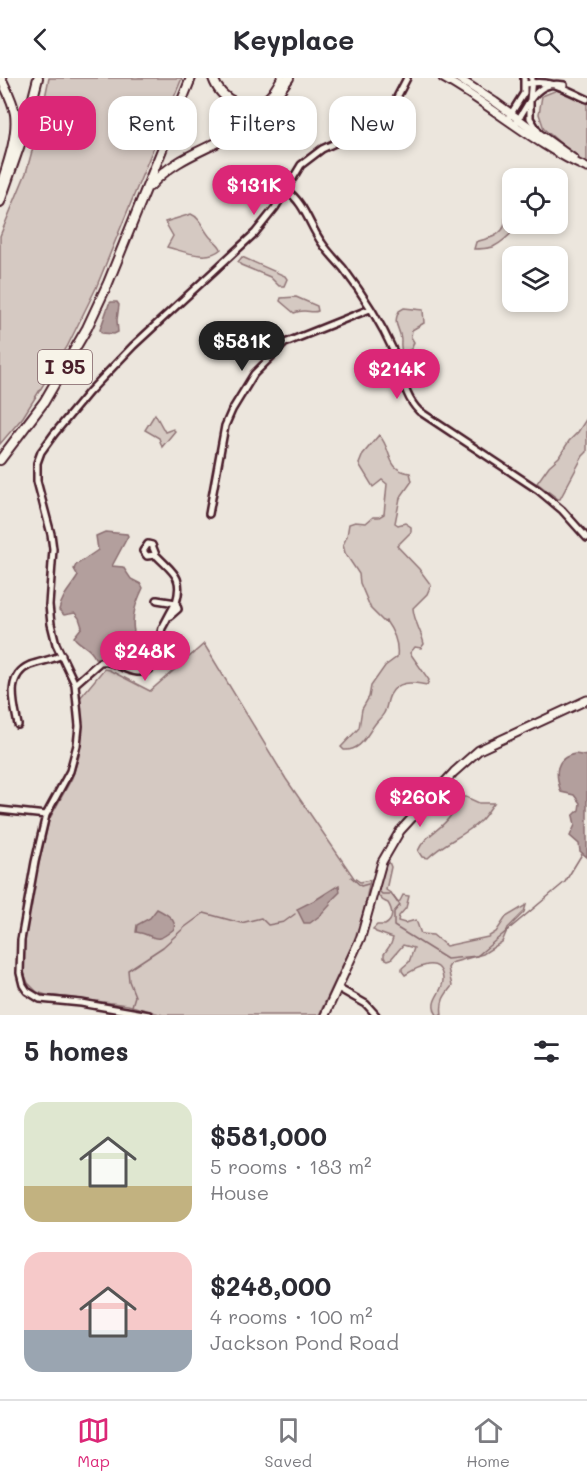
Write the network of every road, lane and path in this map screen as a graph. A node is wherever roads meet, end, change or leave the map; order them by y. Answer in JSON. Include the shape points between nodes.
{"nodes":[{"id":1,"x":1,"y":78,"type":"edge"},
{"id":2,"x":38,"y":78,"type":"edge"},
{"id":3,"x":191,"y":78,"type":"edge"},
{"id":4,"x":213,"y":78,"type":"edge"},
{"id":5,"x":282,"y":78,"type":"edge"},
{"id":6,"x":289,"y":78,"type":"edge"},
{"id":7,"x":406,"y":78,"type":"edge"},
{"id":8,"x":443,"y":78,"type":"edge"},
{"id":9,"x":458,"y":78,"type":"edge"},
{"id":10,"x":533,"y":79,"type":"edge"},
{"id":11,"x":525,"y":81,"type":"edge"},
{"id":12,"x":564,"y":86,"type":"junction"},
{"id":13,"x":587,"y":99,"type":"edge"},
{"id":14,"x":530,"y":100,"type":"junction"},
{"id":15,"x":509,"y":117,"type":"junction"},
{"id":16,"x":517,"y":122,"type":"junction"},
{"id":17,"x":543,"y":137,"type":"junction"},
{"id":18,"x":585,"y":167,"type":"edge"},
{"id":19,"x":0,"y":188,"type":"edge"},
{"id":20,"x":285,"y":190,"type":"junction"},
{"id":21,"x":145,"y":191,"type":"junction"},
{"id":22,"x":0,"y":202,"type":"edge"},
{"id":23,"x":370,"y":309,"type":"junction"},
{"id":24,"x":0,"y":460,"type":"edge"},
{"id":25,"x":209,"y":514,"type":"dead end"},
{"id":26,"x":587,"y":538,"type":"edge"},
{"id":27,"x":156,"y":555,"type":"dead end"},
{"id":28,"x":157,"y":600,"type":"dead end"},
{"id":29,"x":176,"y":603,"type":"junction"},
{"id":30,"x":62,"y":655,"type":"junction"},
{"id":31,"x":75,"y":684,"type":"junction"},
{"id":32,"x":587,"y":700,"type":"edge"},
{"id":33,"x":18,"y":725,"type":"dead end"},
{"id":34,"x":0,"y":810,"type":"edge"},
{"id":35,"x":46,"y":815,"type":"junction"},
{"id":36,"x":338,"y":988,"type":"junction"},
{"id":37,"x":149,"y":1015,"type":"edge"},
{"id":38,"x":325,"y":1015,"type":"edge"},
{"id":39,"x":376,"y":1015,"type":"edge"}],
"edges":[{"from":1,"to":19,"type":"highway","via":[[15,122]]},
{"from":2,"to":22,"type":"highway"},
{"from":3,"to":21,"type":"highway","number":"I 95"},
{"from":4,"to":5,"type":"highway","via":[[225,97],[247,105],[266,99]]},
{"from":6,"to":21,"type":"highway","via":[[254,120],[169,167]]},
{"from":7,"to":20,"type":"street","via":[[394,103],[374,124],[316,152],[301,165]]},
{"from":8,"to":15,"type":"main road"},
{"from":9,"to":15,"type":"main road"},
{"from":10,"to":11,"type":"street"},
{"from":10,"to":12,"type":"street"},
{"from":10,"to":14,"type":"street"},
{"from":11,"to":15,"type":"street","via":[[521,99]]},
{"from":12,"to":13,"type":"street"},
{"from":12,"to":14,"type":"street","via":[[544,86]]},
{"from":14,"to":16,"type":"street"},
{"from":14,"to":17,"type":"street","via":[[530,118]]},
{"from":15,"to":16,"type":"main road"},
{"from":16,"to":17,"type":"main road"},
{"from":16,"to":18,"type":"main road","via":[[553,152]]},
{"from":17,"to":18,"type":"main road"},
{"from":20,"to":23,"type":"street","via":[[302,207],[323,245]]},
{"from":20,"to":30,"type":"street","via":[[251,238],[134,346],[70,413],[41,452],[37,481],[53,549],[50,615]]},
{"from":21,"to":24,"type":"highway","number":"I 95","via":[[77,347],[44,402]]},
{"from":23,"to":25,"type":"street","via":[[285,343],[254,375],[225,426]]},
{"from":23,"to":26,"type":"street","via":[[394,353],[413,405],[538,489]]},
{"from":27,"to":29,"type":"street","via":[[178,578]]},
{"from":28,"to":29,"type":"street"},
{"from":29,"to":31,"type":"street","via":[[163,626],[154,665],[139,672],[113,662],[100,662]]},
{"from":30,"to":31,"type":"street"},
{"from":30,"to":33,"type":"street","via":[[31,665],[18,675],[12,693]]},
{"from":31,"to":35,"type":"street","via":[[77,745],[66,780]]},
{"from":32,"to":36,"type":"main road","via":[[479,750],[400,831],[377,874],[361,937]]},
{"from":34,"to":35,"type":"street"},
{"from":35,"to":37,"type":"street","via":[[21,940],[23,985],[34,996],[48,1001]]},
{"from":36,"to":38,"type":"main road"},
{"from":36,"to":39,"type":"street","via":[[366,1004]]}]}
